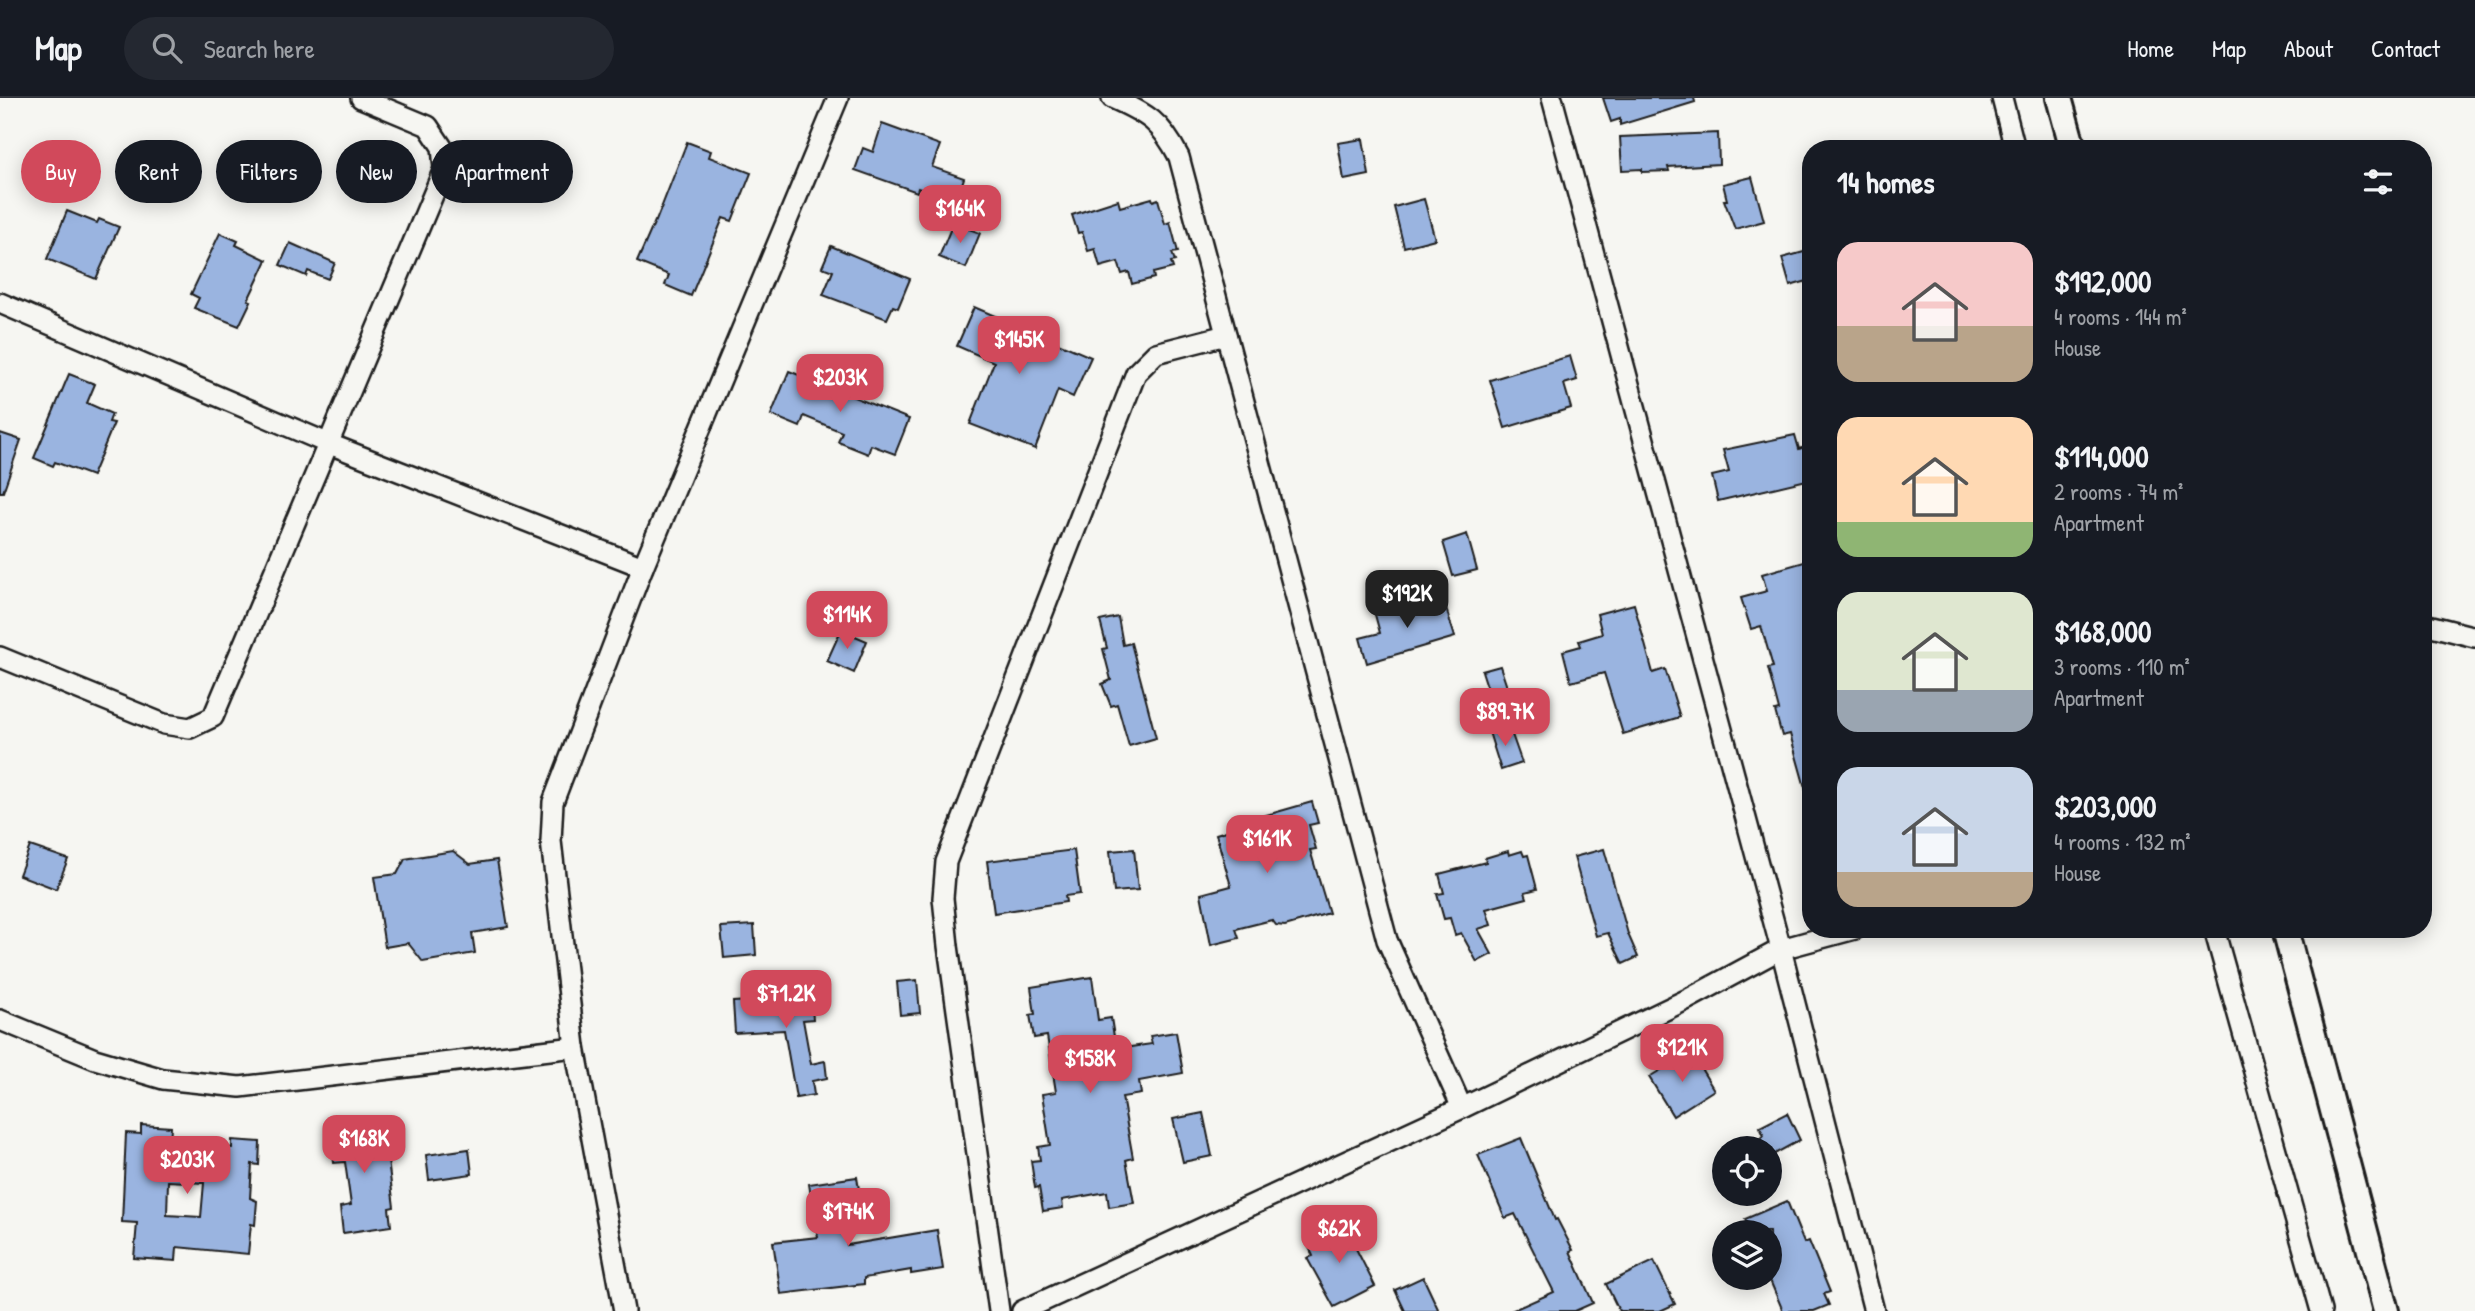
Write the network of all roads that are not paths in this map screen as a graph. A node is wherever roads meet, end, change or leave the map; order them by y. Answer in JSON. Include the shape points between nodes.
{"nodes":[{"id":1,"x":361,"y":98,"type":"edge"},
{"id":2,"x":838,"y":98,"type":"edge"},
{"id":3,"x":1112,"y":98,"type":"edge"},
{"id":4,"x":1552,"y":98,"type":"edge"},
{"id":5,"x":2002,"y":98,"type":"edge"},
{"id":6,"x":2059,"y":98,"type":"edge"},
{"id":7,"x":2013,"y":140,"type":"edge"},
{"id":8,"x":2071,"y":140,"type":"edge"},
{"id":9,"x":0,"y":303,"type":"edge"},
{"id":10,"x":1226,"y":335,"type":"junction"},
{"id":11,"x":327,"y":443,"type":"junction"},
{"id":12,"x":643,"y":567,"type":"junction"},
{"id":13,"x":2432,"y":626,"type":"edge"},
{"id":14,"x":2475,"y":637,"type":"edge"},
{"id":15,"x":0,"y":657,"type":"edge"},
{"id":16,"x":1822,"y":938,"type":"edge"},
{"id":17,"x":2217,"y":938,"type":"edge"},
{"id":18,"x":2287,"y":938,"type":"edge"},
{"id":19,"x":1781,"y":949,"type":"junction"},
{"id":20,"x":0,"y":1020,"type":"edge"},
{"id":21,"x":575,"y":1047,"type":"junction"},
{"id":22,"x":1462,"y":1108,"type":"junction"},
{"id":23,"x":624,"y":1311,"type":"edge"},
{"id":24,"x":999,"y":1311,"type":"edge"},
{"id":25,"x":1022,"y":1311,"type":"edge"},
{"id":26,"x":1874,"y":1311,"type":"edge"},
{"id":27,"x":2321,"y":1311,"type":"edge"},
{"id":28,"x":2386,"y":1311,"type":"edge"}],
"edges":[{"from":1,"to":11,"type":"street","via":[[428,126],[442,146],[444,169]]},
{"from":2,"to":12,"type":"street"},
{"from":3,"to":10,"type":"street","via":[[1142,111],[1167,133],[1179,158]]},
{"from":4,"to":19,"type":"street"},
{"from":5,"to":7,"type":"street"},
{"from":6,"to":8,"type":"street"},
{"from":9,"to":11,"type":"street"},
{"from":10,"to":22,"type":"street","via":[[1387,940]]},
{"from":10,"to":24,"type":"street","via":[[1156,353],[1136,373],[946,862],[943,898],[948,946]]},
{"from":11,"to":12,"type":"street"},
{"from":11,"to":15,"type":"street","via":[[213,717],[190,728],[164,724]]},
{"from":12,"to":21,"type":"street","via":[[554,802],[551,841]]},
{"from":13,"to":14,"type":"street"},
{"from":16,"to":19,"type":"street"},
{"from":17,"to":27,"type":"street"},
{"from":18,"to":28,"type":"street"},
{"from":19,"to":22,"type":"street"},
{"from":19,"to":26,"type":"street"},
{"from":20,"to":21,"type":"street","via":[[96,1059],[163,1079],[240,1087]]},
{"from":21,"to":23,"type":"street"},
{"from":22,"to":25,"type":"street"}]}
